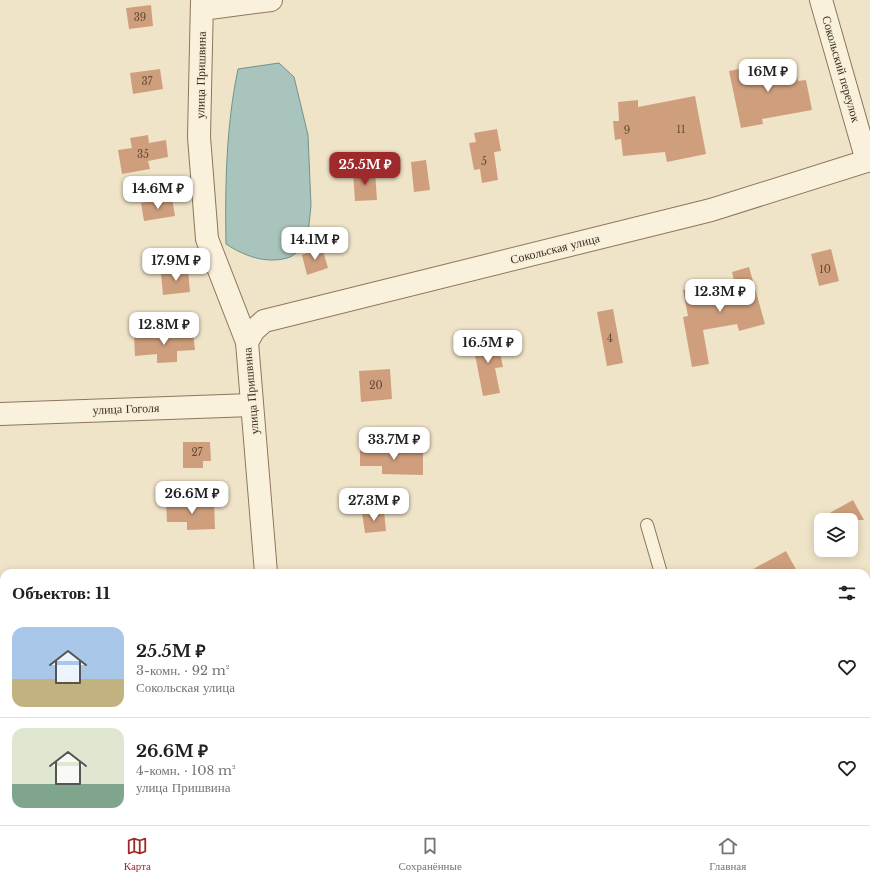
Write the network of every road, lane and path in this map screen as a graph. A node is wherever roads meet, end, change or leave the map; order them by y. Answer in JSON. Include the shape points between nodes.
{"nodes":[{"id":1,"x":271,"y":0,"type":"edge"},
{"id":2,"x":820,"y":0,"type":"edge"},
{"id":3,"x":202,"y":4,"type":"edge"},
{"id":4,"x":869,"y":161,"type":"edge"},
{"id":5,"x":247,"y":342,"type":"junction"},
{"id":6,"x":252,"y":405,"type":"junction"},
{"id":7,"x":0,"y":414,"type":"edge"},
{"id":8,"x":647,"y":525,"type":"dead end"},
{"id":9,"x":266,"y":569,"type":"edge"},
{"id":10,"x":660,"y":569,"type":"edge"}],
"edges":[{"from":1,"to":3,"type":"street"},
{"from":2,"to":4,"type":"street","name":"Сокольский переулок"},
{"from":3,"to":5,"type":"street","name":"улица Пришвина","via":[[199,137],[207,239]]},
{"from":4,"to":5,"type":"street","name":"Сокольская улица","via":[[711,210],[264,321],[254,330]]},
{"from":5,"to":6,"type":"street","name":"улица Пришвина"},
{"from":6,"to":7,"type":"street","name":"улица Гоголя"},
{"from":6,"to":9,"type":"street","name":"улица Пришвина"},
{"from":8,"to":10,"type":"lane"}]}
